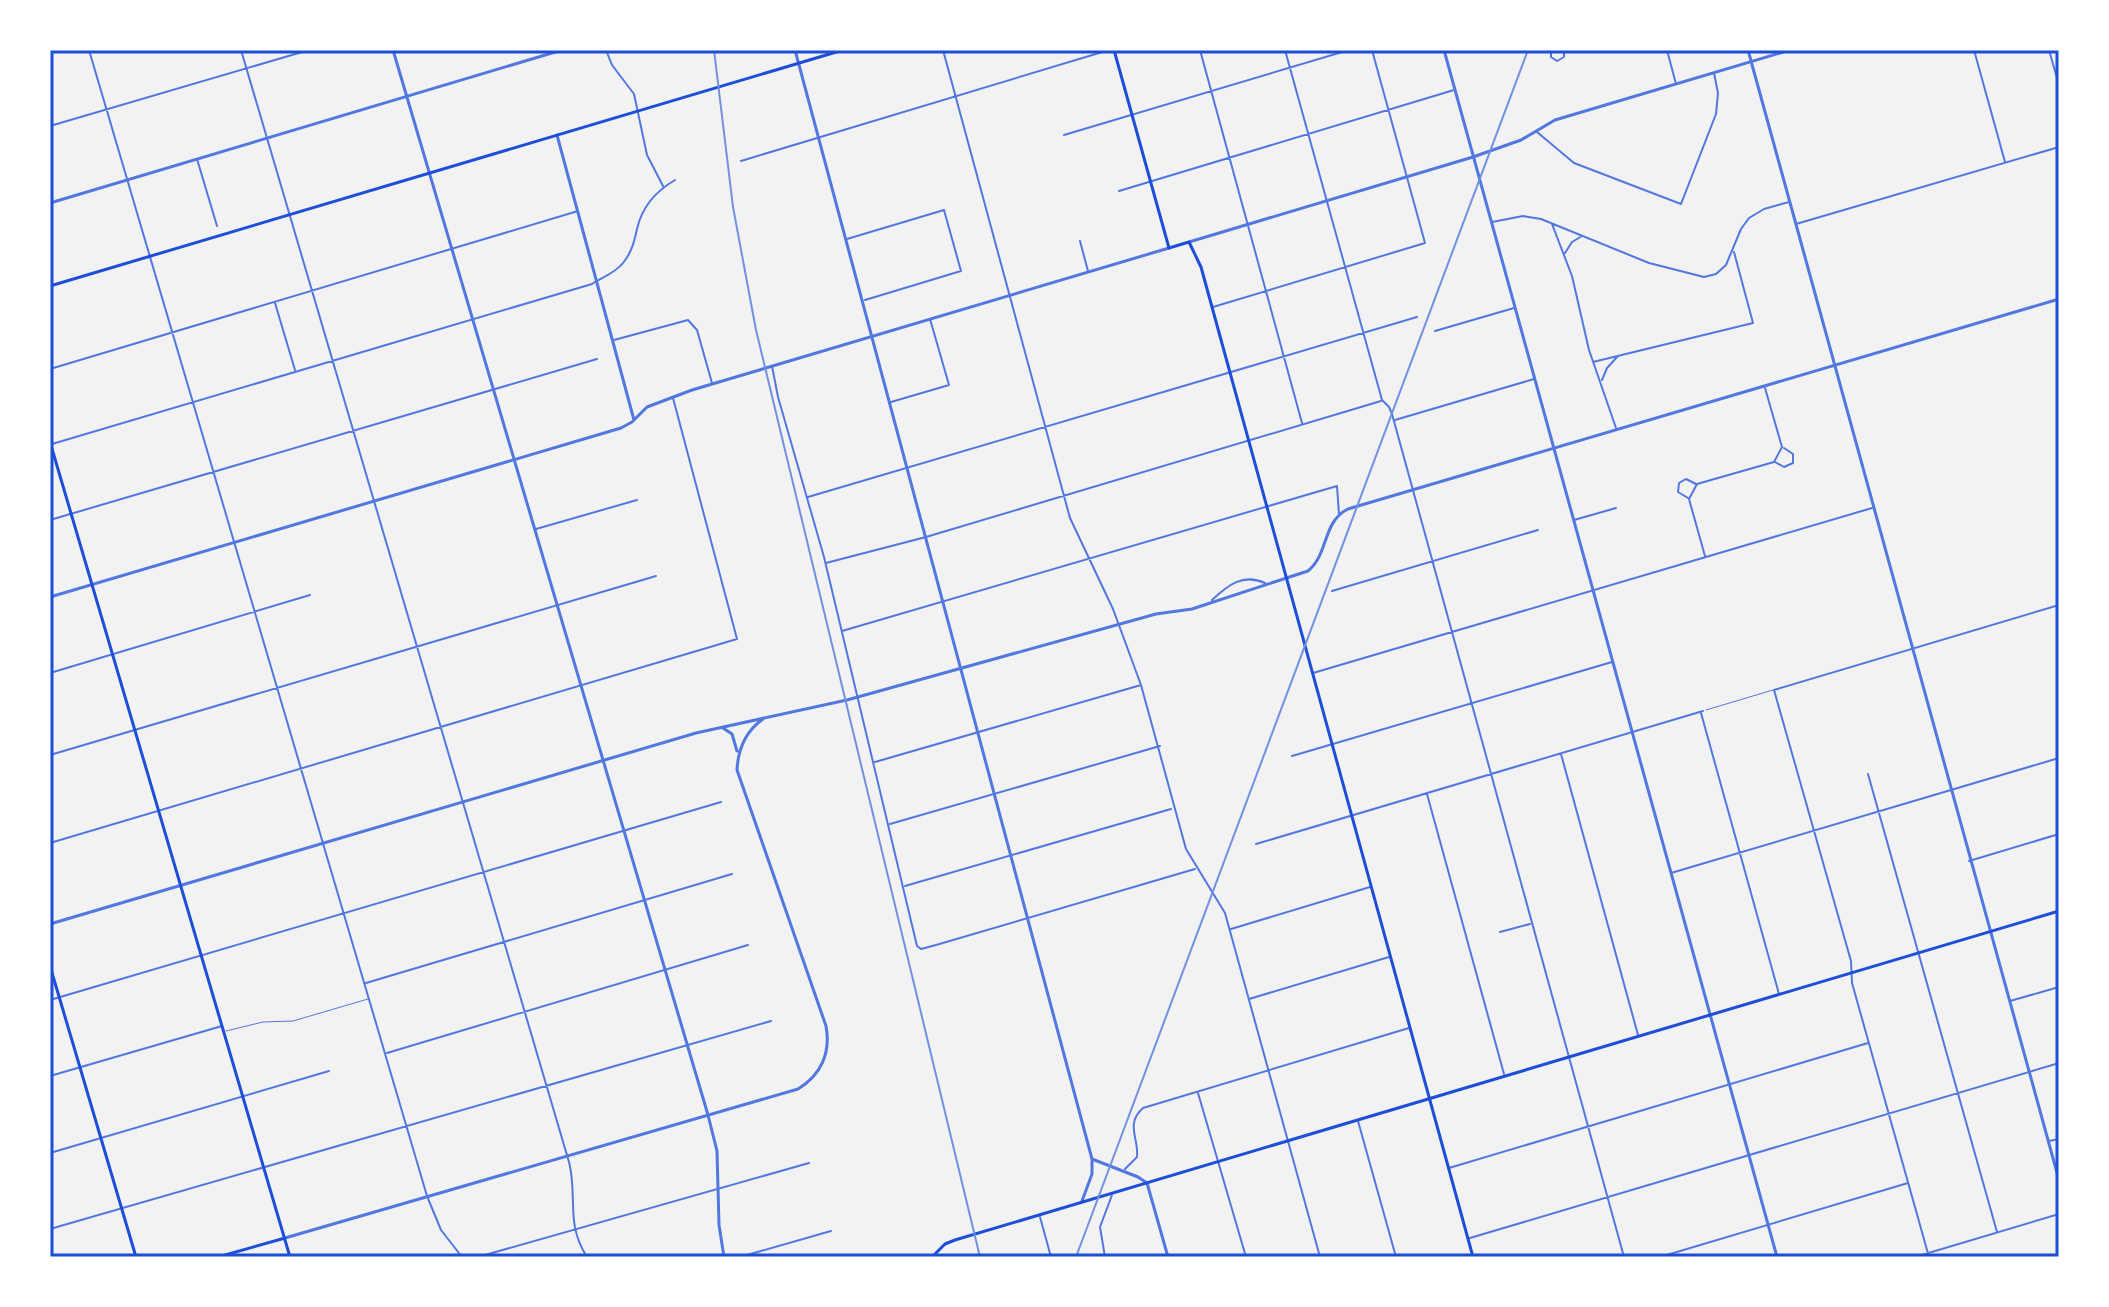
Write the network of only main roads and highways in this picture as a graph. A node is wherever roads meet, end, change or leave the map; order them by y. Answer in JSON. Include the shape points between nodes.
{"nodes":[{"id":1,"x":843,"y":50,"type":"edge"},
{"id":2,"x":1112,"y":50,"type":"edge"},
{"id":3,"x":50,"y":286,"type":"edge"},
{"id":4,"x":50,"y":444,"type":"edge"},
{"id":5,"x":2059,"y":911,"type":"edge"},
{"id":6,"x":50,"y":966,"type":"edge"},
{"id":7,"x":1428,"y":1098,"type":"junction"},
{"id":8,"x":285,"y":1238,"type":"junction"},
{"id":9,"x":136,"y":1257,"type":"edge"},
{"id":10,"x":218,"y":1257,"type":"edge"},
{"id":11,"x":290,"y":1257,"type":"edge"},
{"id":12,"x":932,"y":1257,"type":"edge"},
{"id":13,"x":1473,"y":1257,"type":"edge"}],
"edges":[{"from":1,"to":3,"type":"main road"},
{"from":2,"to":7,"type":"main road","via":[[1169,248],[1189,242],[1198,260]]},
{"from":4,"to":8,"type":"main road"},
{"from":5,"to":7,"type":"main road"},
{"from":6,"to":9,"type":"main road"},
{"from":7,"to":12,"type":"main road","via":[[955,1240]]},
{"from":7,"to":13,"type":"main road"},
{"from":8,"to":10,"type":"main road"},
{"from":8,"to":11,"type":"main road"}]}
